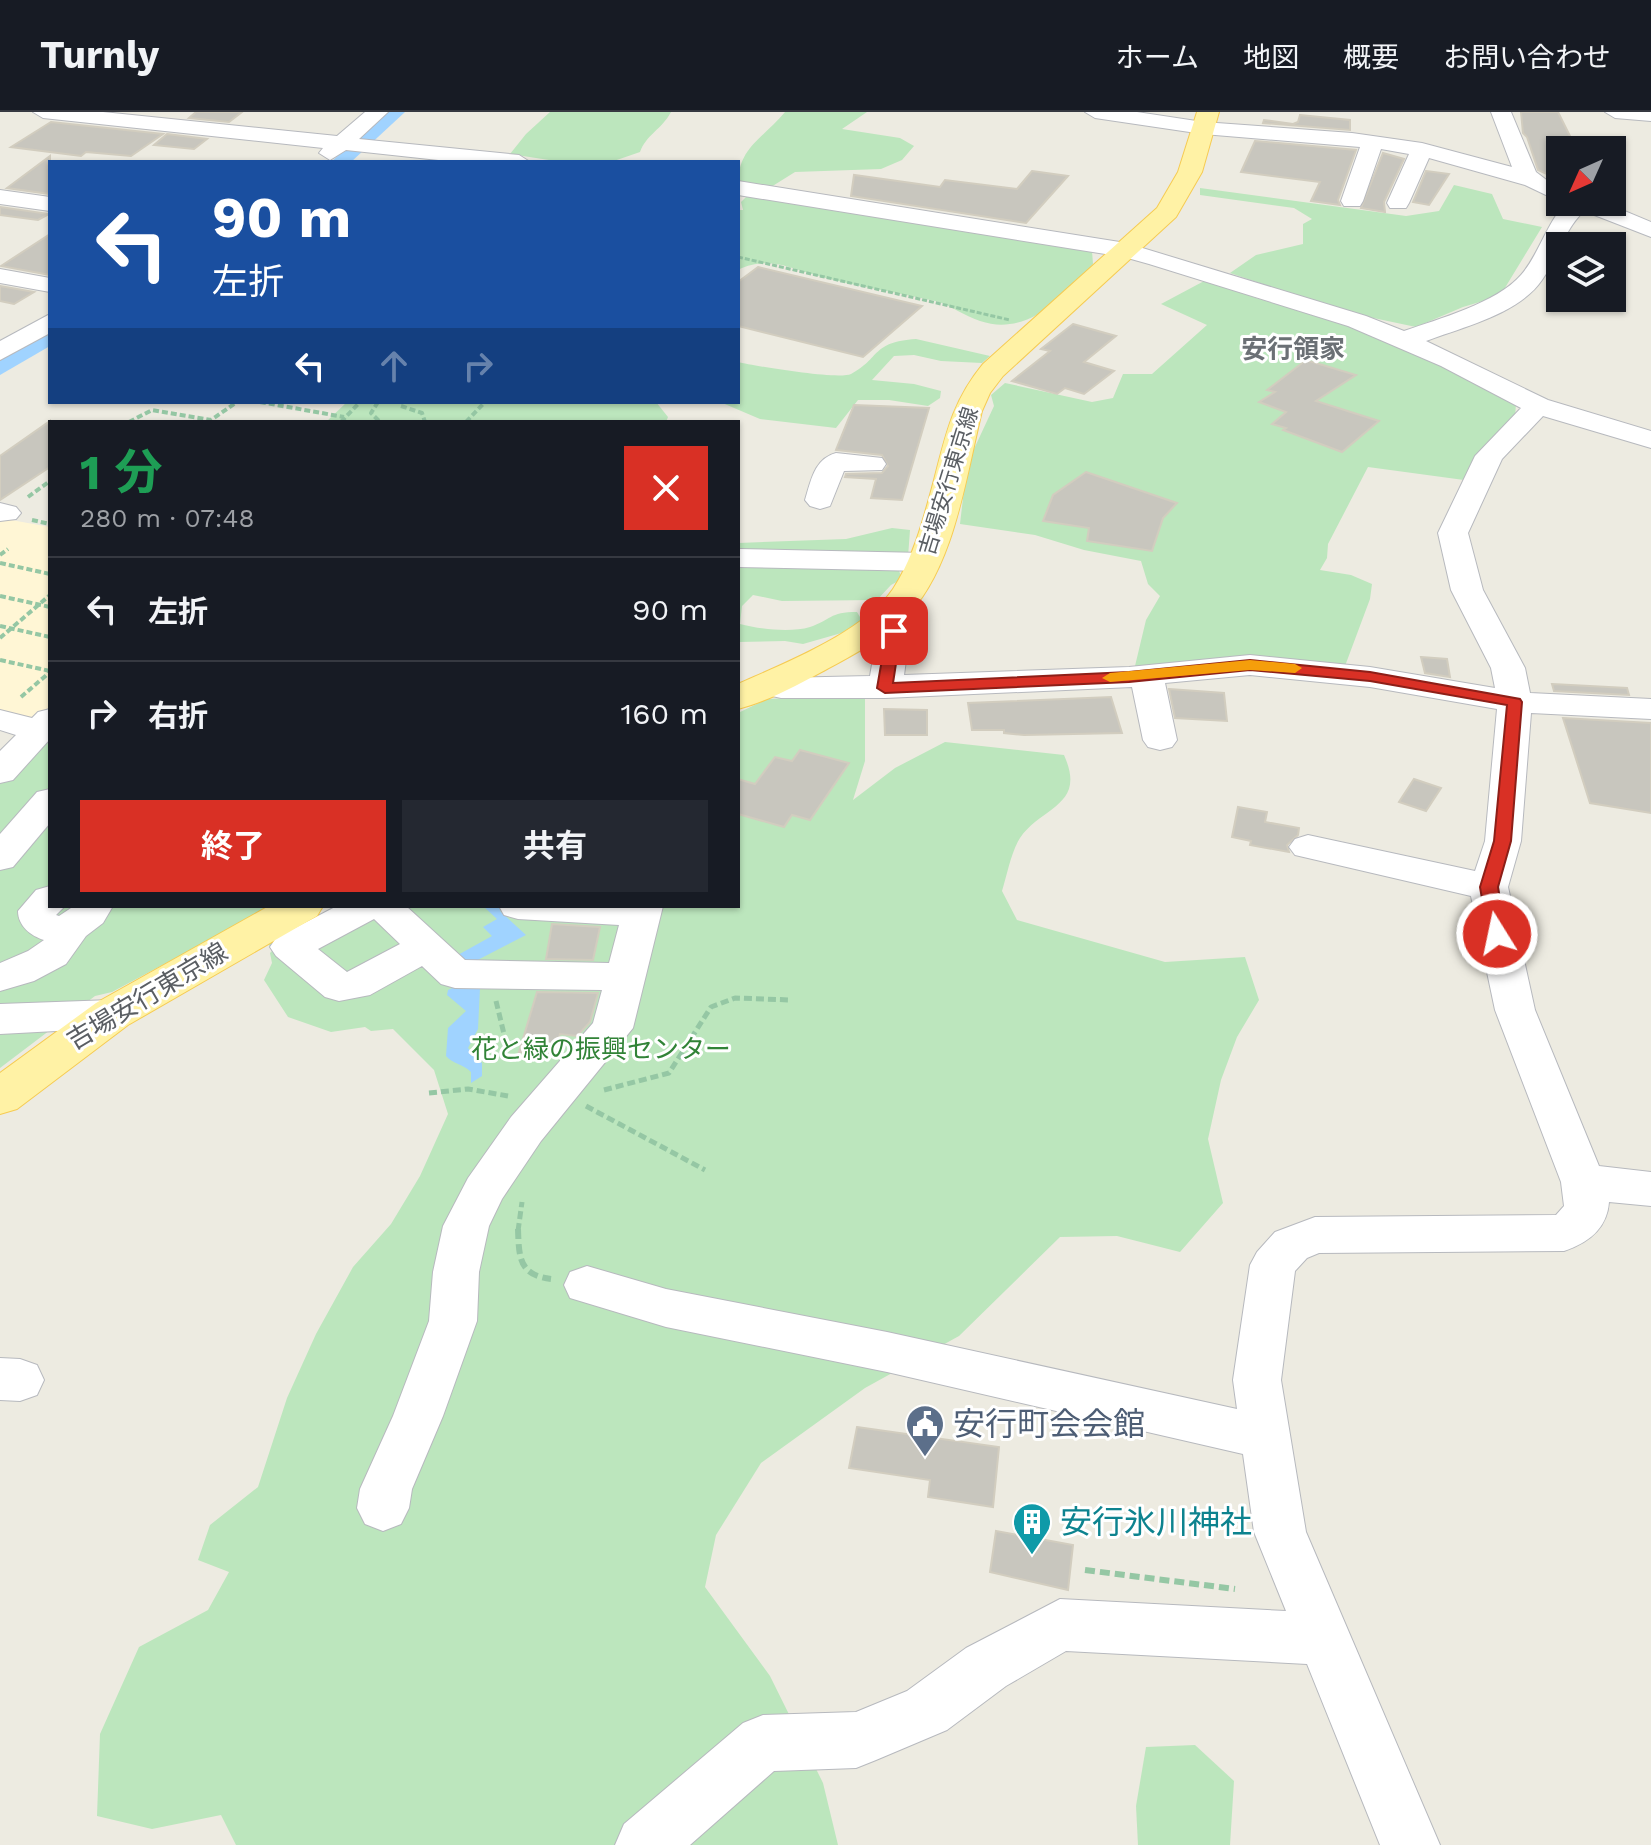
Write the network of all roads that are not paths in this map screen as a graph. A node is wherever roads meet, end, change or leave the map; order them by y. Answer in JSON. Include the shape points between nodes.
{"nodes":[{"id":1,"x":43,"y":112,"type":"edge"},
{"id":2,"x":378,"y":112,"type":"edge"},
{"id":3,"x":1095,"y":112,"type":"edge"},
{"id":4,"x":1501,"y":112,"type":"edge"},
{"id":5,"x":1615,"y":112,"type":"edge"},
{"id":6,"x":1651,"y":115,"type":"edge"},
{"id":7,"x":1205,"y":123,"type":"edge"},
{"id":8,"x":345,"y":143,"type":"junction"},
{"id":9,"x":1372,"y":143,"type":"junction"},
{"id":10,"x":1422,"y":149,"type":"junction"},
{"id":11,"x":321,"y":160,"type":"edge"},
{"id":12,"x":501,"y":160,"type":"edge"},
{"id":13,"x":1529,"y":179,"type":"junction"},
{"id":14,"x":1546,"y":187,"type":"edge"},
{"id":15,"x":740,"y":188,"type":"edge"},
{"id":16,"x":0,"y":197,"type":"edge"},
{"id":17,"x":1352,"y":201,"type":"dead end"},
{"id":18,"x":1398,"y":203,"type":"dead end"},
{"id":19,"x":48,"y":204,"type":"edge"},
{"id":20,"x":1565,"y":216,"type":"edge"},
{"id":21,"x":1616,"y":216,"type":"edge"},
{"id":22,"x":1651,"y":230,"type":"edge"},
{"id":23,"x":1126,"y":250,"type":"junction"},
{"id":24,"x":0,"y":276,"type":"edge"},
{"id":25,"x":48,"y":285,"type":"edge"},
{"id":26,"x":48,"y":323,"type":"edge"},
{"id":27,"x":1407,"y":339,"type":"junction"},
{"id":28,"x":0,"y":352,"type":"edge"},
{"id":29,"x":1538,"y":406,"type":"junction"},
{"id":30,"x":1651,"y":440,"type":"edge"},
{"id":31,"x":872,"y":464,"type":"dead end"},
{"id":32,"x":820,"y":500,"type":"dead end"},
{"id":33,"x":740,"y":560,"type":"edge"},
{"id":34,"x":924,"y":562,"type":"junction"},
{"id":35,"x":875,"y":624,"type":"junction"},
{"id":36,"x":1146,"y":675,"type":"junction"},
{"id":37,"x":885,"y":688,"type":"junction"},
{"id":38,"x":752,"y":692,"type":"edge"},
{"id":39,"x":1515,"y":702,"type":"junction"},
{"id":40,"x":6,"y":708,"type":"edge"},
{"id":41,"x":1651,"y":709,"type":"edge"},
{"id":42,"x":45,"y":725,"type":"edge"},
{"id":43,"x":1160,"y":740,"type":"dead end"},
{"id":44,"x":0,"y":772,"type":"edge"},
{"id":45,"x":48,"y":802,"type":"edge"},
{"id":46,"x":1308,"y":847,"type":"dead end"},
{"id":47,"x":0,"y":858,"type":"edge"},
{"id":48,"x":1489,"y":887,"type":"junction"},
{"id":49,"x":298,"y":908,"type":"edge"},
{"id":50,"x":364,"y":908,"type":"edge"},
{"id":51,"x":385,"y":908,"type":"edge"},
{"id":52,"x":580,"y":908,"type":"edge"},
{"id":53,"x":643,"y":910,"type":"edge"},
{"id":54,"x":71,"y":911,"type":"edge"},
{"id":55,"x":426,"y":947,"type":"junction"},
{"id":56,"x":0,"y":977,"type":"edge"},
{"id":57,"x":625,"y":977,"type":"junction"},
{"id":58,"x":112,"y":1014,"type":"junction"},
{"id":59,"x":0,"y":1019,"type":"edge"},
{"id":60,"x":0,"y":1097,"type":"edge"},
{"id":61,"x":1583,"y":1182,"type":"junction"},
{"id":62,"x":1651,"y":1189,"type":"edge"},
{"id":63,"x":587,"y":1285,"type":"road end"},
{"id":64,"x":1266,"y":1437,"type":"junction"},
{"id":65,"x":383,"y":1508,"type":"dead end"},
{"id":66,"x":1317,"y":1619,"type":"junction"},
{"id":67,"x":645,"y":1845,"type":"edge"},
{"id":68,"x":1410,"y":1845,"type":"edge"}],
"edges":[{"from":1,"to":8,"type":"street"},
{"from":2,"to":8,"type":"street"},
{"from":3,"to":7,"type":"street"},
{"from":4,"to":13,"type":"street"},
{"from":5,"to":6,"type":"street"},
{"from":7,"to":9,"type":"street"},
{"from":7,"to":23,"type":"main road","name":"吉場安行東京線","via":[[1180,192],[1167,212]]},
{"from":8,"to":11,"type":"street"},
{"from":8,"to":12,"type":"street"},
{"from":9,"to":10,"type":"street"},
{"from":9,"to":17,"type":"street"},
{"from":10,"to":13,"type":"street"},
{"from":10,"to":18,"type":"street"},
{"from":13,"to":14,"type":"street"},
{"from":15,"to":23,"type":"street"},
{"from":16,"to":19,"type":"street"},
{"from":20,"to":27,"type":"street","via":[[1528,283],[1488,306]]},
{"from":21,"to":22,"type":"street"},
{"from":23,"to":27,"type":"street"},
{"from":23,"to":34,"type":"main road","name":"吉場安行東京線","via":[[976,391]]},
{"from":24,"to":25,"type":"street"},
{"from":26,"to":28,"type":"street"},
{"from":27,"to":29,"type":"street"},
{"from":29,"to":30,"type":"street"},
{"from":29,"to":39,"type":"street","via":[[1489,456],[1453,533],[1467,590],[1508,668]]},
{"from":31,"to":32,"type":"street","via":[[836,462],[827,473]]},
{"from":33,"to":34,"type":"street"},
{"from":34,"to":35,"type":"main road","name":"吉場安行東京線","via":[[904,598]]},
{"from":35,"to":37,"type":"street","via":[[894,631]]},
{"from":35,"to":38,"type":"main road","name":"吉場安行東京線"},
{"from":36,"to":37,"type":"street"},
{"from":36,"to":39,"type":"street","via":[[1250,665],[1306,669]]},
{"from":36,"to":43,"type":"street"},
{"from":37,"to":38,"type":"street"},
{"from":39,"to":41,"type":"street"},
{"from":39,"to":48,"type":"street","via":[[1503,841]]},
{"from":40,"to":42,"type":"street"},
{"from":42,"to":44,"type":"street"},
{"from":45,"to":47,"type":"street"},
{"from":46,"to":48,"type":"street"},
{"from":48,"to":61,"type":"street","via":[[1515,1010]]},
{"from":49,"to":58,"type":"main road","name":"吉場安行東京線"},
{"from":50,"to":55,"type":"street","via":[[290,947],[339,987],[356,985]]},
{"from":51,"to":55,"type":"street"},
{"from":52,"to":53,"type":"street"},
{"from":53,"to":57,"type":"street"},
{"from":54,"to":56,"type":"street","via":[[61,947]]},
{"from":55,"to":57,"type":"street","via":[[455,974]]},
{"from":57,"to":65,"type":"street","via":[[612,1028],[559,1100],[526,1129],[466,1226],[453,1321]]},
{"from":58,"to":59,"type":"street"},
{"from":58,"to":60,"type":"main road","name":"吉場安行東京線"},
{"from":61,"to":62,"type":"street"},
{"from":61,"to":64,"type":"street","via":[[1588,1202],[1584,1213],[1580,1223],[1564,1233],[1315,1235],[1291,1245],[1273,1265],[1257,1380]]},
{"from":63,"to":64,"type":"street","via":[[666,1308]]},
{"from":64,"to":66,"type":"street","via":[[1280,1532]]},
{"from":66,"to":67,"type":"street","via":[[1060,1625],[986,1667],[927,1711],[899,1723],[856,1740],[763,1743]]},
{"from":66,"to":68,"type":"street"}]}
